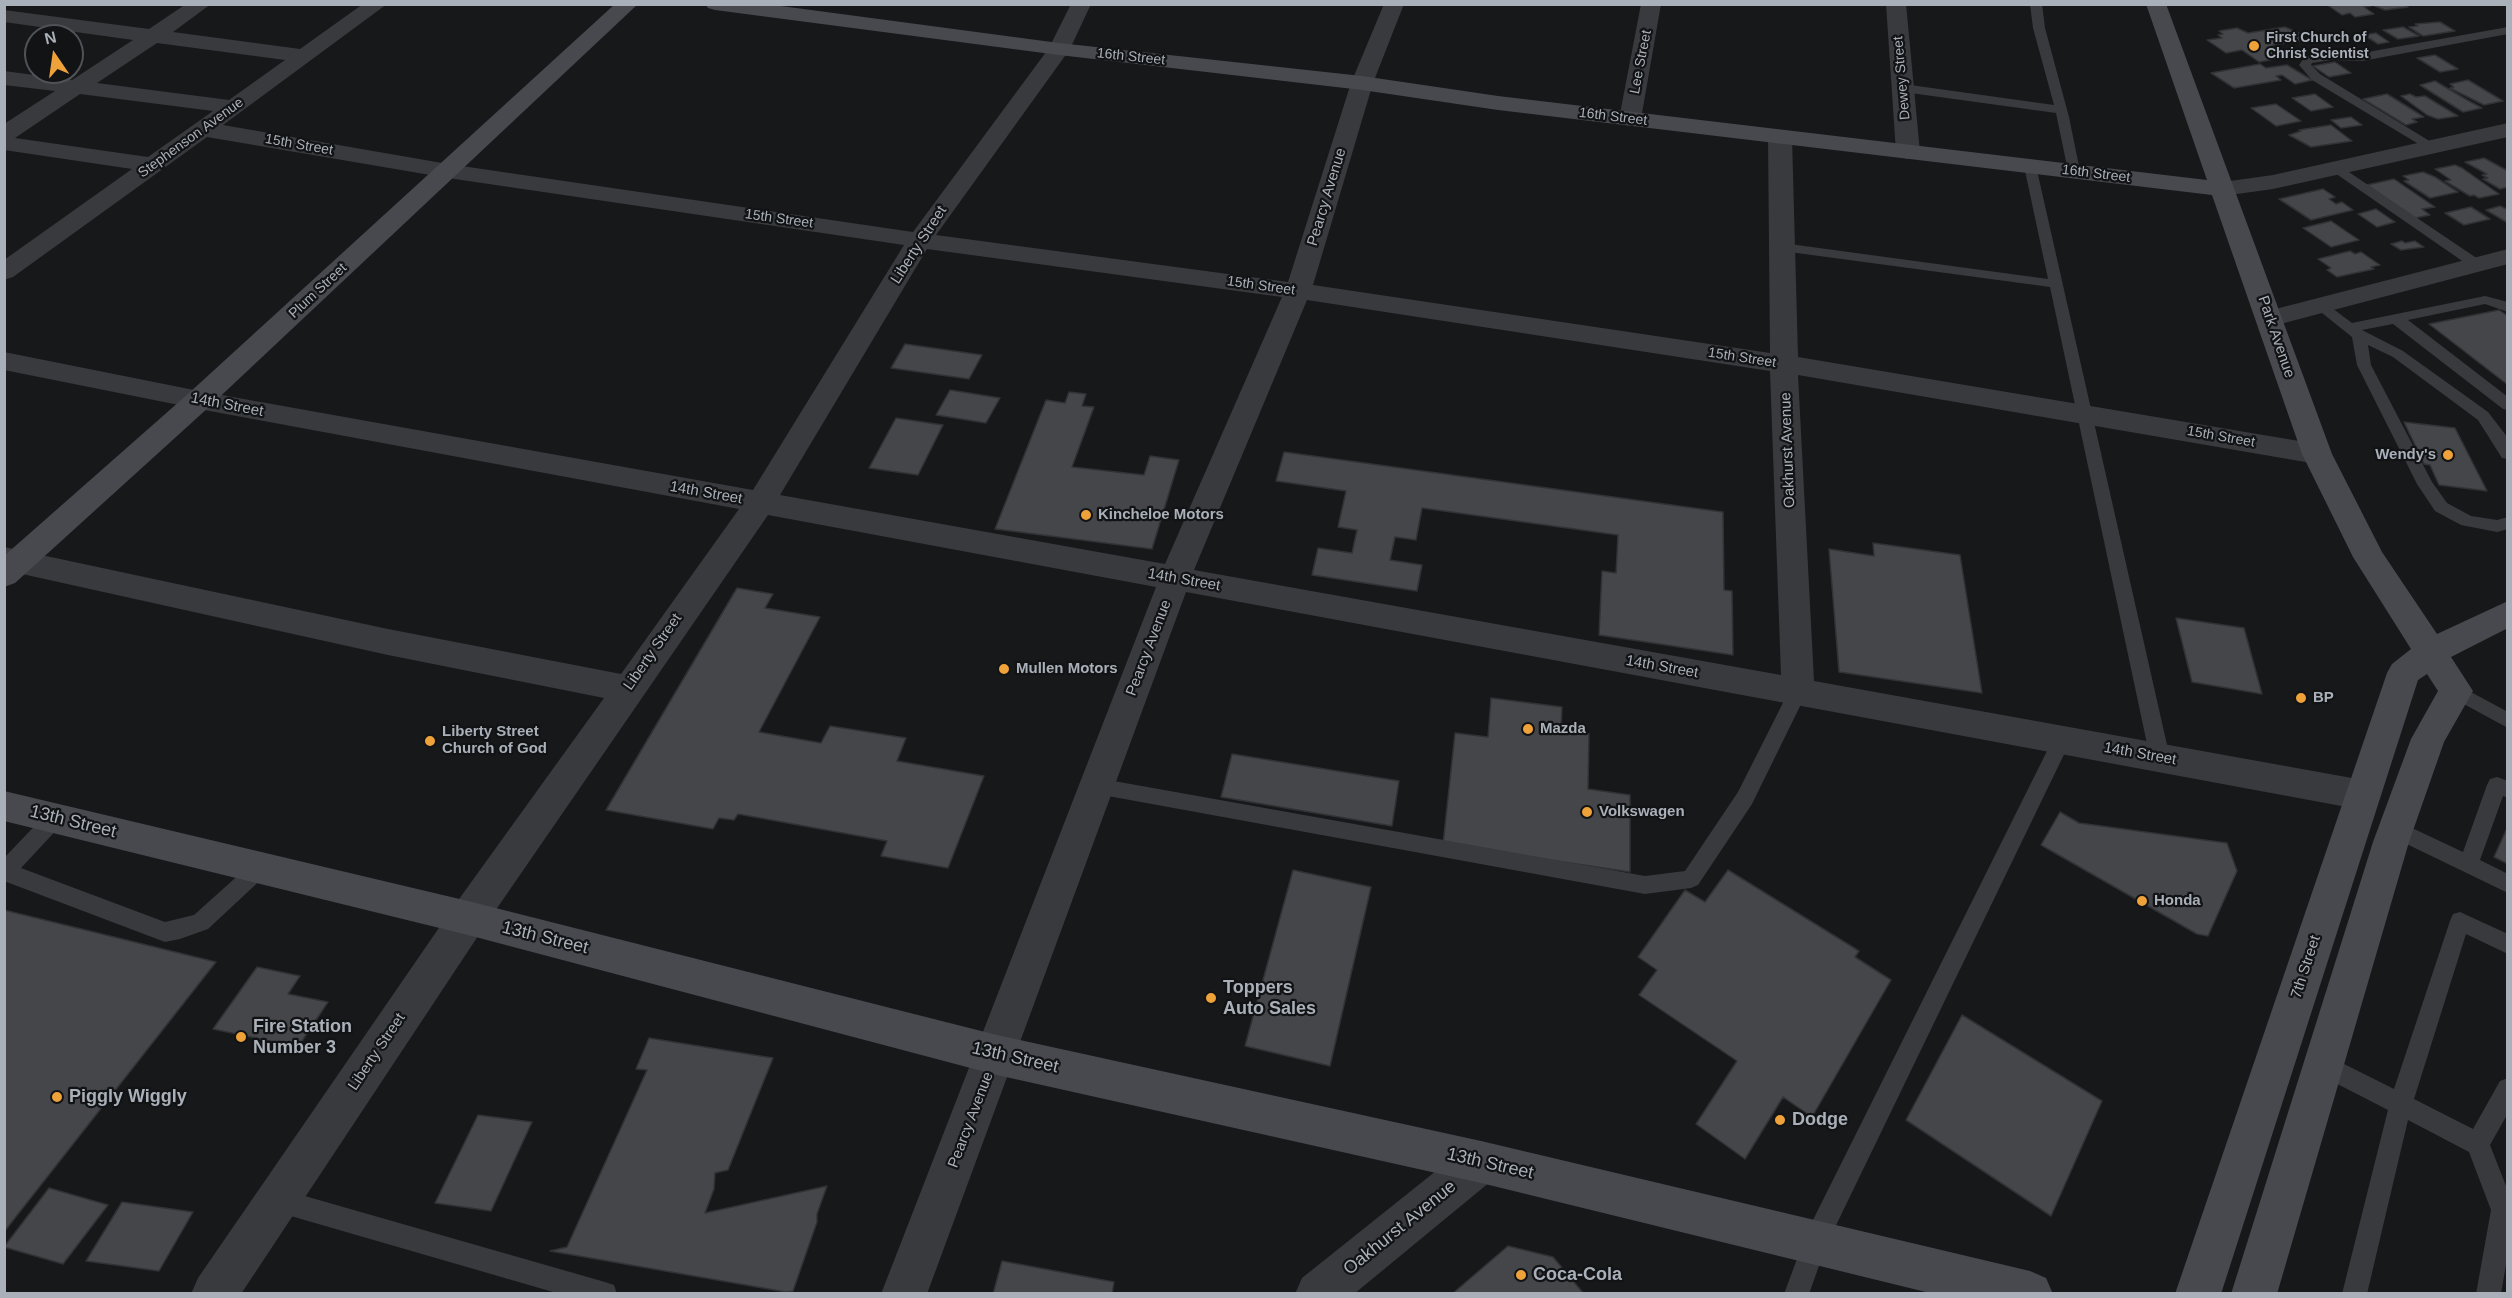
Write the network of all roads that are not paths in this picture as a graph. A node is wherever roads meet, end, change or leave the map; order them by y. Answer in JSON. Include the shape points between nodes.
{"nodes":[{"id":1,"x":201,"y":4,"type":"edge"},
{"id":2,"x":376,"y":4,"type":"edge"},
{"id":3,"x":628,"y":4,"type":"edge"},
{"id":4,"x":715,"y":4,"type":"edge"},
{"id":5,"x":1081,"y":4,"type":"edge"},
{"id":6,"x":1394,"y":4,"type":"edge"},
{"id":7,"x":1651,"y":4,"type":"edge"},
{"id":8,"x":1896,"y":4,"type":"edge"},
{"id":9,"x":2036,"y":4,"type":"edge"},
{"id":10,"x":2156,"y":4,"type":"edge"},
{"id":11,"x":4,"y":16,"type":"edge"},
{"id":12,"x":2508,"y":30,"type":"edge"},
{"id":13,"x":153,"y":36,"type":"junction"},
{"id":14,"x":1059,"y":49,"type":"junction"},
{"id":15,"x":304,"y":56,"type":"junction"},
{"id":16,"x":4,"y":78,"type":"edge"},
{"id":17,"x":1362,"y":83,"type":"junction"},
{"id":18,"x":75,"y":88,"type":"junction"},
{"id":19,"x":1903,"y":88,"type":"junction"},
{"id":20,"x":234,"y":107,"type":"junction"},
{"id":21,"x":2061,"y":110,"type":"junction"},
{"id":22,"x":1630,"y":119,"type":"junction"},
{"id":23,"x":203,"y":129,"type":"junction"},
{"id":24,"x":2508,"y":130,"type":"edge"},
{"id":25,"x":4,"y":135,"type":"edge"},
{"id":26,"x":1780,"y":137,"type":"junction"},
{"id":27,"x":4,"y":143,"type":"edge"},
{"id":28,"x":2432,"y":148,"type":"junction"},
{"id":29,"x":1908,"y":152,"type":"junction"},
{"id":30,"x":153,"y":165,"type":"junction"},
{"id":31,"x":2030,"y":166,"type":"junction"},
{"id":32,"x":2337,"y":168,"type":"junction"},
{"id":33,"x":448,"y":171,"type":"junction"},
{"id":34,"x":2074,"y":171,"type":"junction"},
{"id":35,"x":2223,"y":189,"type":"junction"},
{"id":36,"x":920,"y":240,"type":"junction"},
{"id":37,"x":1782,"y":247,"type":"junction"},
{"id":38,"x":2508,"y":256,"type":"edge"},
{"id":39,"x":2476,"y":264,"type":"junction"},
{"id":40,"x":4,"y":272,"type":"edge"},
{"id":41,"x":2056,"y":284,"type":"junction"},
{"id":42,"x":1298,"y":291,"type":"junction"},
{"id":43,"x":2319,"y":305,"type":"junction"},
{"id":44,"x":2508,"y":308,"type":"edge"},
{"id":45,"x":2395,"y":318,"type":"junction"},
{"id":46,"x":2269,"y":319,"type":"junction"},
{"id":47,"x":2354,"y":331,"type":"junction"},
{"id":48,"x":4,"y":361,"type":"edge"},
{"id":49,"x":1784,"y":364,"type":"junction"},
{"id":50,"x":199,"y":400,"type":"junction"},
{"id":51,"x":2508,"y":405,"type":"edge"},
{"id":52,"x":2084,"y":414,"type":"junction"},
{"id":53,"x":2317,"y":453,"type":"junction"},
{"id":54,"x":2508,"y":454,"type":"edge"},
{"id":55,"x":760,"y":502,"type":"junction"},
{"id":56,"x":2508,"y":523,"type":"edge"},
{"id":57,"x":10,"y":565,"type":"edge"},
{"id":58,"x":1175,"y":578,"type":"junction"},
{"id":59,"x":2508,"y":613,"type":"edge"},
{"id":60,"x":2432,"y":652,"type":"junction"},
{"id":61,"x":627,"y":689,"type":"junction"},
{"id":62,"x":2456,"y":691,"type":"junction"},
{"id":63,"x":1798,"y":692,"type":"junction"},
{"id":64,"x":2508,"y":721,"type":"edge"},
{"id":65,"x":2062,"y":740,"type":"junction"},
{"id":66,"x":2160,"y":758,"type":"junction"},
{"id":67,"x":1097,"y":786,"type":"junction"},
{"id":68,"x":2508,"y":790,"type":"edge"},
{"id":69,"x":2363,"y":795,"type":"junction"},
{"id":70,"x":4,"y":806,"type":"edge"},
{"id":71,"x":55,"y":818,"type":"junction"},
{"id":72,"x":2395,"y":830,"type":"junction"},
{"id":73,"x":2468,"y":865,"type":"junction"},
{"id":74,"x":260,"y":868,"type":"junction"},
{"id":75,"x":5,"y":872,"type":"edge"},
{"id":76,"x":2508,"y":884,"type":"edge"},
{"id":77,"x":468,"y":918,"type":"junction"},
{"id":78,"x":2508,"y":945,"type":"edge"},
{"id":79,"x":997,"y":1054,"type":"junction"},
{"id":80,"x":2324,"y":1065,"type":"junction"},
{"id":81,"x":2508,"y":1089,"type":"edge"},
{"id":82,"x":2401,"y":1104,"type":"junction"},
{"id":83,"x":2478,"y":1144,"type":"junction"},
{"id":84,"x":1481,"y":1162,"type":"junction"},
{"id":85,"x":277,"y":1200,"type":"junction"},
{"id":86,"x":1816,"y":1242,"type":"junction"},
{"id":87,"x":214,"y":1293,"type":"edge"},
{"id":88,"x":604,"y":1293,"type":"edge"},
{"id":89,"x":904,"y":1293,"type":"edge"},
{"id":90,"x":1318,"y":1293,"type":"edge"},
{"id":91,"x":1796,"y":1293,"type":"edge"},
{"id":92,"x":2030,"y":1293,"type":"edge"},
{"id":93,"x":2198,"y":1293,"type":"edge"},
{"id":94,"x":2254,"y":1293,"type":"edge"},
{"id":95,"x":2354,"y":1293,"type":"edge"},
{"id":96,"x":2488,"y":1293,"type":"edge"}],
"edges":[{"from":1,"to":13,"type":"street"},
{"from":2,"to":15,"type":"street","name":"Stephenson Avenue"},
{"from":3,"to":33,"type":"street","name":"Plum Street"},
{"from":4,"to":14,"type":"street","name":"16th Street"},
{"from":5,"to":14,"type":"street","name":"Liberty Street"},
{"from":6,"to":17,"type":"street","name":"Pearcy Avenue"},
{"from":7,"to":22,"type":"street","name":"Lee Street"},
{"from":8,"to":19,"type":"street","name":"Dewey Street"},
{"from":9,"to":21,"type":"lane"},
{"from":10,"to":35,"type":"street","name":"Park Avenue"},
{"from":11,"to":13,"type":"street"},
{"from":12,"to":28,"type":"lane","via":[[2362,57],[2308,60],[2305,64],[2316,77]]},
{"from":13,"to":15,"type":"street"},
{"from":13,"to":18,"type":"street"},
{"from":14,"to":17,"type":"street","name":"16th Street"},
{"from":14,"to":36,"type":"street","name":"Liberty Street"},
{"from":15,"to":20,"type":"street","name":"Stephenson Avenue"},
{"from":16,"to":18,"type":"street"},
{"from":17,"to":22,"type":"street","name":"16th Street"},
{"from":17,"to":42,"type":"street","name":"Pearcy Avenue"},
{"from":18,"to":20,"type":"street"},
{"from":18,"to":25,"type":"street"},
{"from":19,"to":21,"type":"lane"},
{"from":19,"to":29,"type":"street","name":"Dewey Street"},
{"from":20,"to":23,"type":"street","name":"Stephenson Avenue"},
{"from":21,"to":34,"type":"lane"},
{"from":22,"to":26,"type":"street","name":"16th Street"},
{"from":23,"to":30,"type":"street","name":"Stephenson Avenue"},
{"from":23,"to":33,"type":"street","name":"15th Street"},
{"from":24,"to":28,"type":"street","name":"16th Street"},
{"from":26,"to":29,"type":"street","name":"16th Street"},
{"from":26,"to":37,"type":"street","name":"Oakhurst Avenue"},
{"from":27,"to":30,"type":"street"},
{"from":28,"to":32,"type":"street","name":"16th Street"},
{"from":29,"to":31,"type":"street","name":"16th Street"},
{"from":30,"to":40,"type":"street","name":"Stephenson Avenue"},
{"from":31,"to":34,"type":"street","name":"16th Street"},
{"from":31,"to":41,"type":"lane"},
{"from":32,"to":35,"type":"street","name":"16th Street"},
{"from":32,"to":39,"type":"lane"},
{"from":33,"to":36,"type":"street","name":"15th Street"},
{"from":33,"to":50,"type":"street","name":"Plum Street"},
{"from":34,"to":35,"type":"street","name":"16th Street"},
{"from":35,"to":46,"type":"street","name":"Park Avenue"},
{"from":36,"to":42,"type":"street","name":"15th Street"},
{"from":36,"to":55,"type":"street","name":"Liberty Street"},
{"from":37,"to":41,"type":"lane"},
{"from":37,"to":49,"type":"street","name":"Oakhurst Avenue"},
{"from":38,"to":39,"type":"street"},
{"from":39,"to":43,"type":"street"},
{"from":41,"to":52,"type":"lane"},
{"from":42,"to":49,"type":"street","name":"15th Street"},
{"from":42,"to":58,"type":"street","name":"Pearcy Avenue"},
{"from":43,"to":46,"type":"street"},
{"from":43,"to":47,"type":"lane"},
{"from":44,"to":45,"type":"lane","via":[[2485,300]]},
{"from":45,"to":47,"type":"lane"},
{"from":45,"to":51,"type":"lane"},
{"from":46,"to":53,"type":"street","name":"Park Avenue"},
{"from":47,"to":54,"type":"lane","via":[[2398,354],[2483,416]]},
{"from":47,"to":56,"type":"lane","via":[[2364,365],[2425,484],[2441,507],[2467,521],[2498,526]]},
{"from":48,"to":50,"type":"street","name":"14th Street"},
{"from":49,"to":52,"type":"street","name":"15th Street"},
{"from":49,"to":63,"type":"street","name":"Oakhurst Avenue"},
{"from":50,"to":55,"type":"street","name":"14th Street"},
{"from":50,"to":57,"type":"street","name":"Plum Street"},
{"from":52,"to":53,"type":"street","name":"15th Street"},
{"from":52,"to":66,"type":"lane"},
{"from":53,"to":60,"type":"street","name":"Park Avenue","via":[[2368,557]]},
{"from":55,"to":58,"type":"street","name":"14th Street"},
{"from":55,"to":61,"type":"street","name":"Liberty Street"},
{"from":57,"to":61,"type":"street"},
{"from":58,"to":63,"type":"street","name":"14th Street"},
{"from":58,"to":67,"type":"street","name":"Pearcy Avenue"},
{"from":59,"to":60,"type":"street","name":"7th Street"},
{"from":60,"to":62,"type":"street"},
{"from":60,"to":69,"type":"street","name":"7th Street","via":[[2404,673]]},
{"from":61,"to":77,"type":"street","name":"Liberty Street"},
{"from":62,"to":64,"type":"lane"},
{"from":62,"to":72,"type":"street","via":[[2428,739]]},
{"from":63,"to":65,"type":"street","name":"14th Street"},
{"from":63,"to":67,"type":"lane","via":[[1745,798],[1691,879],[1645,885]]},
{"from":65,"to":66,"type":"street","name":"14th Street"},
{"from":65,"to":86,"type":"lane"},
{"from":66,"to":69,"type":"street","name":"14th Street"},
{"from":67,"to":79,"type":"street","name":"Pearcy Avenue"},
{"from":68,"to":73,"type":"lane","via":[[2497,785]]},
{"from":69,"to":93,"type":"street","name":"7th Street"},
{"from":70,"to":71,"type":"street","name":"13th Street"},
{"from":71,"to":74,"type":"street","name":"13th Street"},
{"from":71,"to":75,"type":"lane"},
{"from":72,"to":73,"type":"lane"},
{"from":72,"to":80,"type":"street"},
{"from":73,"to":76,"type":"lane"},
{"from":74,"to":75,"type":"lane","via":[[201,922],[165,932]]},
{"from":74,"to":77,"type":"street","name":"13th Street"},
{"from":77,"to":79,"type":"street","name":"13th Street"},
{"from":77,"to":85,"type":"street","name":"Liberty Street"},
{"from":78,"to":82,"type":"lane","via":[[2460,921]]},
{"from":79,"to":84,"type":"street","name":"13th Street"},
{"from":79,"to":89,"type":"street","name":"Pearcy Avenue"},
{"from":80,"to":82,"type":"lane"},
{"from":80,"to":94,"type":"street"},
{"from":81,"to":83,"type":"lane"},
{"from":82,"to":83,"type":"lane"},
{"from":82,"to":95,"type":"lane"},
{"from":83,"to":96,"type":"lane","via":[[2503,1210]]},
{"from":84,"to":86,"type":"street","name":"13th Street"},
{"from":84,"to":90,"type":"street","name":"Oakhurst Avenue"},
{"from":85,"to":87,"type":"street","name":"Liberty Street"},
{"from":85,"to":88,"type":"lane"},
{"from":86,"to":91,"type":"lane"},
{"from":86,"to":92,"type":"street","name":"13th Street"}]}
